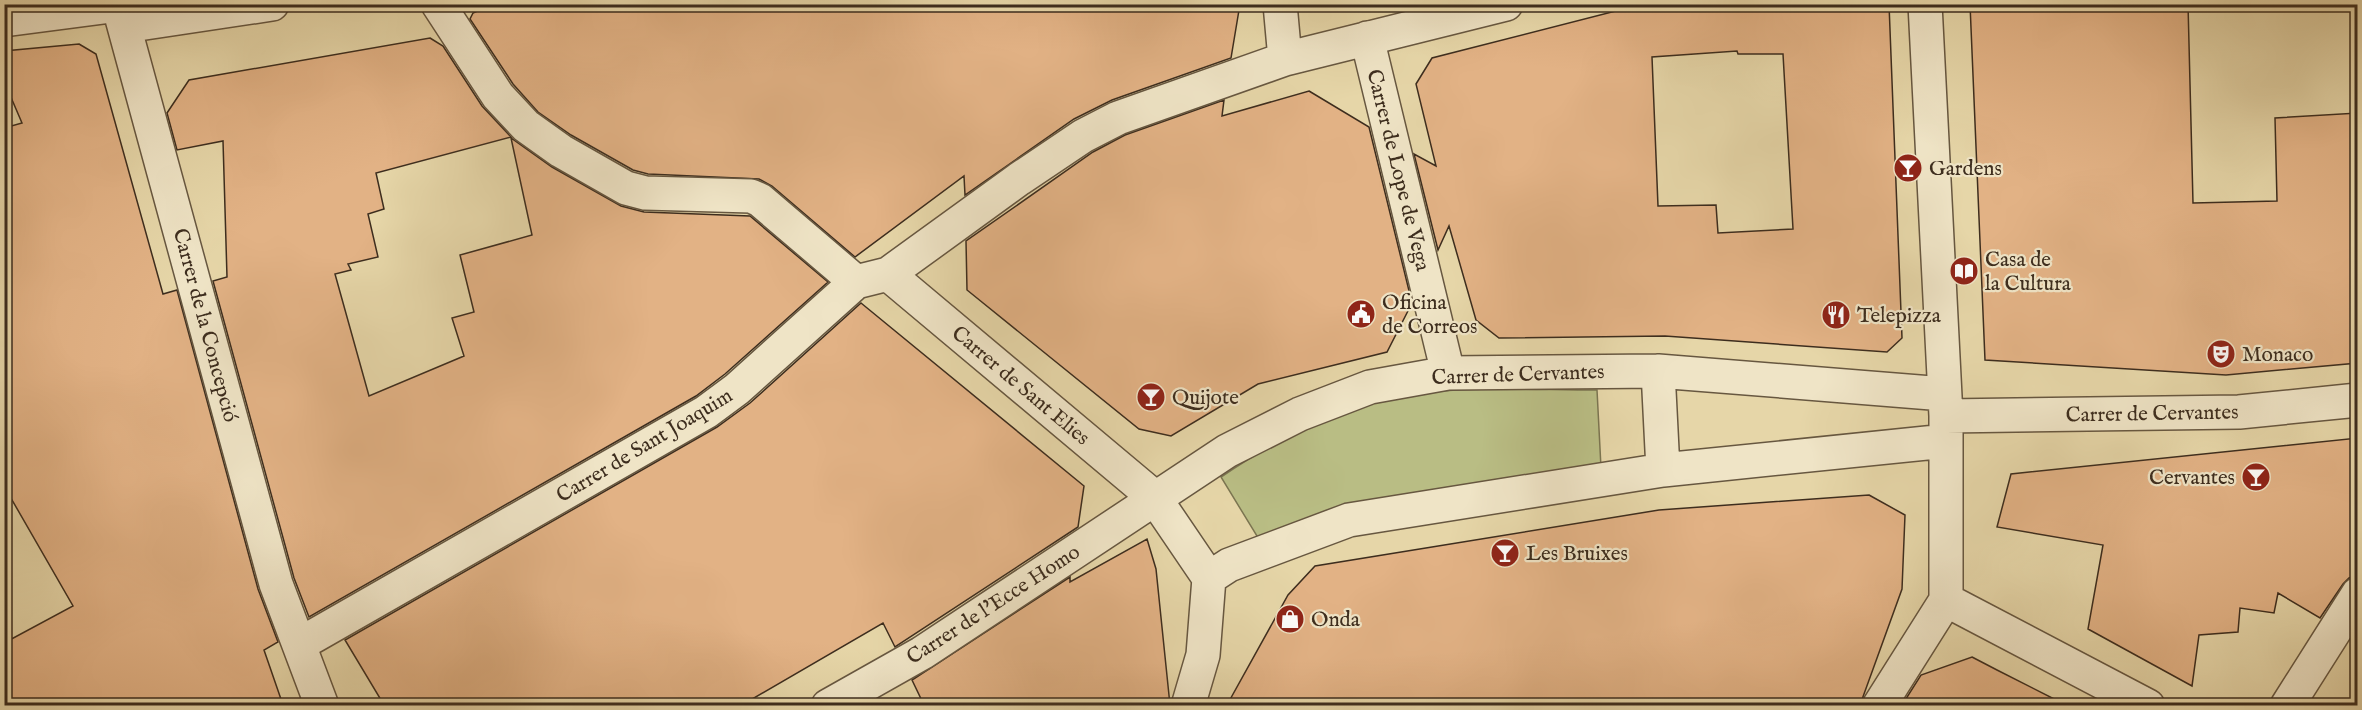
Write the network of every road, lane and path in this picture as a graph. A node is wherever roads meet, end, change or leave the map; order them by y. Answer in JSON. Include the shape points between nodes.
{"nodes":[{"id":1,"x":272,"y":4,"type":"edge"},
{"id":2,"x":438,"y":4,"type":"edge"},
{"id":3,"x":1280,"y":4,"type":"edge"},
{"id":4,"x":1506,"y":4,"type":"edge"},
{"id":5,"x":1925,"y":4,"type":"edge"},
{"id":6,"x":121,"y":12,"type":"edge"},
{"id":7,"x":4,"y":20,"type":"edge"},
{"id":8,"x":1368,"y":38,"type":"junction"},
{"id":9,"x":1285,"y":58,"type":"junction"},
{"id":10,"x":888,"y":274,"type":"junction"},
{"id":11,"x":856,"y":282,"type":"junction"},
{"id":12,"x":1658,"y":371,"type":"junction"},
{"id":13,"x":1448,"y":373,"type":"junction"},
{"id":14,"x":2358,"y":400,"type":"edge"},
{"id":15,"x":1945,"y":417,"type":"junction"},
{"id":16,"x":1663,"y":470,"type":"junction"},
{"id":17,"x":1154,"y":497,"type":"junction"},
{"id":18,"x":1209,"y":578,"type":"junction"},
{"id":19,"x":2358,"y":594,"type":"edge"},
{"id":20,"x":1946,"y":600,"type":"junction"},
{"id":21,"x":300,"y":644,"type":"junction"},
{"id":22,"x":322,"y":705,"type":"edge"},
{"id":23,"x":828,"y":705,"type":"edge"},
{"id":24,"x":1188,"y":705,"type":"edge"},
{"id":25,"x":1879,"y":705,"type":"edge"},
{"id":26,"x":2148,"y":705,"type":"edge"},
{"id":27,"x":2288,"y":705,"type":"edge"}],
"edges":[{"from":1,"to":6,"type":"street"},
{"from":2,"to":11,"type":"street","via":[[498,96],[526,126],[561,151],[608,179],[645,193],[751,196]]},
{"from":3,"to":9,"type":"street"},
{"from":4,"to":8,"type":"street","name":"Carrer de Sant Joaquim"},
{"from":5,"to":15,"type":"street"},
{"from":6,"to":7,"type":"street"},
{"from":6,"to":21,"type":"street","name":"Carrer de la Concepció","via":[[276,584]]},
{"from":8,"to":9,"type":"street","name":"Carrer de Sant Joaquim"},
{"from":8,"to":13,"type":"street","name":"Carrer de Lope de Vega"},
{"from":9,"to":10,"type":"street","name":"Carrer de Sant Joaquim","via":[[1118,118],[1083,136]]},
{"from":10,"to":11,"type":"street","name":"Carrer de Sant Joaquim"},
{"from":10,"to":17,"type":"street","name":"Carrer de Sant Elies"},
{"from":11,"to":21,"type":"street","name":"Carrer de Sant Joaquim","via":[[706,412]]},
{"from":12,"to":13,"type":"street","name":"Carrer de Cervantes"},
{"from":12,"to":15,"type":"street","name":"Carrer de Cervantes"},
{"from":12,"to":16,"type":"street"},
{"from":13,"to":17,"type":"street","name":"Carrer de Cervantes","via":[[1370,387],[1300,414],[1227,451]]},
{"from":14,"to":15,"type":"street","name":"Carrer de Cervantes","via":[[2238,412]]},
{"from":15,"to":16,"type":"street","name":"Carrer de Cervantes"},
{"from":15,"to":20,"type":"street"},
{"from":16,"to":18,"type":"street","name":"Carrer de Cervantes","via":[[1349,520],[1229,565]]},
{"from":17,"to":18,"type":"street","name":"Carrer de Sant Elies"},
{"from":17,"to":23,"type":"street","name":"Carrer de l'Ecce Homo","via":[[922,653]]},
{"from":18,"to":24,"type":"street","via":[[1203,655]]},
{"from":19,"to":27,"type":"street"},
{"from":20,"to":25,"type":"street"},
{"from":20,"to":26,"type":"street"},
{"from":21,"to":22,"type":"street","name":"Carrer de la Concepció"}]}
